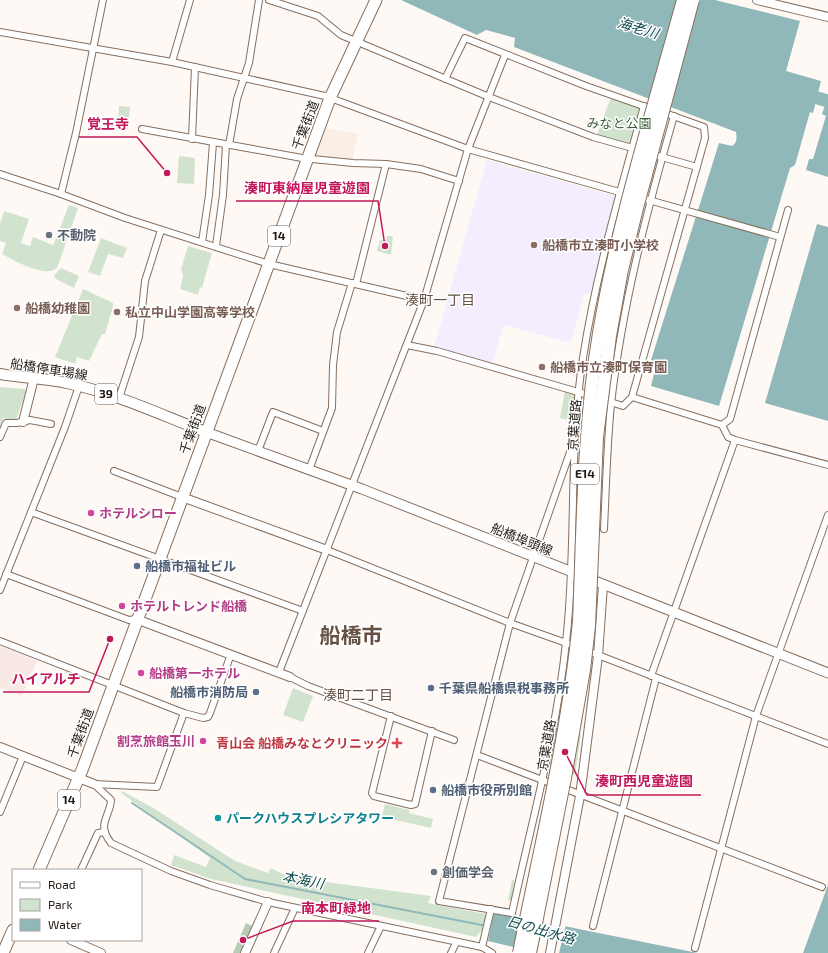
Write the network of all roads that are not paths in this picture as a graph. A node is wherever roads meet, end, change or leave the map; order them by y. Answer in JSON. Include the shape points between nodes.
{"nodes":[{"id":1,"x":103,"y":0,"type":"edge"},
{"id":2,"x":190,"y":0,"type":"edge"},
{"id":3,"x":259,"y":0,"type":"edge"},
{"id":4,"x":269,"y":0,"type":"edge"},
{"id":5,"x":376,"y":0,"type":"edge"},
{"id":6,"x":683,"y":0,"type":"edge"},
{"id":7,"x":693,"y":0,"type":"edge"},
{"id":8,"x":757,"y":0,"type":"edge"},
{"id":9,"x":828,"y":17,"type":"edge"},
{"id":10,"x":0,"y":32,"type":"edge"},
{"id":11,"x":357,"y":42,"type":"junction"},
{"id":12,"x":92,"y":49,"type":"junction"},
{"id":13,"x":505,"y":55,"type":"junction"},
{"id":14,"x":172,"y":62,"type":"junction"},
{"id":15,"x":195,"y":67,"type":"junction"},
{"id":16,"x":243,"y":77,"type":"junction"},
{"id":17,"x":445,"y":79,"type":"junction"},
{"id":18,"x":489,"y":97,"type":"junction"},
{"id":19,"x":330,"y":98,"type":"junction"},
{"id":20,"x":644,"y":106,"type":"junction"},
{"id":21,"x":674,"y":116,"type":"junction"},
{"id":22,"x":142,"y":129,"type":"dead end"},
{"id":23,"x":192,"y":139,"type":"junction"},
{"id":24,"x":213,"y":142,"type":"junction"},
{"id":25,"x":228,"y":145,"type":"junction"},
{"id":26,"x":632,"y":148,"type":"junction"},
{"id":27,"x":468,"y":149,"type":"junction"},
{"id":28,"x":662,"y":157,"type":"junction"},
{"id":29,"x":304,"y":159,"type":"junction"},
{"id":30,"x":386,"y":164,"type":"junction"},
{"id":31,"x":697,"y":167,"type":"junction"},
{"id":32,"x":0,"y":174,"type":"edge"},
{"id":33,"x":459,"y":181,"type":"junction"},
{"id":34,"x":621,"y":192,"type":"junction"},
{"id":35,"x":61,"y":194,"type":"junction"},
{"id":36,"x":650,"y":200,"type":"junction"},
{"id":37,"x":684,"y":210,"type":"junction"},
{"id":38,"x":788,"y":210,"type":"dead end"},
{"id":39,"x":161,"y":230,"type":"junction"},
{"id":40,"x":778,"y":237,"type":"junction"},
{"id":41,"x":202,"y":242,"type":"junction"},
{"id":42,"x":216,"y":246,"type":"junction"},
{"id":43,"x":269,"y":264,"type":"junction"},
{"id":44,"x":354,"y":284,"type":"junction"},
{"id":45,"x":424,"y":300,"type":"junction"},
{"id":46,"x":407,"y":344,"type":"junction"},
{"id":47,"x":0,"y":374,"type":"edge"},
{"id":48,"x":34,"y":378,"type":"junction"},
{"id":49,"x":79,"y":386,"type":"junction"},
{"id":50,"x":579,"y":392,"type":"junction"},
{"id":51,"x":632,"y":397,"type":"junction"},
{"id":52,"x":119,"y":398,"type":"junction"},
{"id":53,"x":612,"y":402,"type":"junction"},
{"id":54,"x":23,"y":422,"type":"junction"},
{"id":55,"x":51,"y":424,"type":"dead end"},
{"id":56,"x":722,"y":425,"type":"junction"},
{"id":57,"x":323,"y":431,"type":"junction"},
{"id":58,"x":206,"y":432,"type":"junction"},
{"id":59,"x":0,"y":437,"type":"edge"},
{"id":60,"x":575,"y":438,"type":"junction"},
{"id":61,"x":735,"y":440,"type":"junction"},
{"id":62,"x":258,"y":451,"type":"junction"},
{"id":63,"x":828,"y":465,"type":"edge"},
{"id":64,"x":114,"y":470,"type":"dead end"},
{"id":65,"x":309,"y":470,"type":"junction"},
{"id":66,"x":350,"y":485,"type":"junction"},
{"id":67,"x":182,"y":497,"type":"junction"},
{"id":68,"x":31,"y":512,"type":"junction"},
{"id":69,"x":828,"y":515,"type":"edge"},
{"id":70,"x":604,"y":529,"type":"dead end"},
{"id":71,"x":327,"y":550,"type":"junction"},
{"id":72,"x":533,"y":558,"type":"junction"},
{"id":73,"x":160,"y":559,"type":"junction"},
{"id":74,"x":572,"y":573,"type":"junction"},
{"id":75,"x":6,"y":574,"type":"junction"},
{"id":76,"x":603,"y":585,"type":"junction"},
{"id":77,"x":0,"y":590,"type":"edge"},
{"id":78,"x":303,"y":611,"type":"junction"},
{"id":79,"x":674,"y":612,"type":"junction"},
{"id":80,"x":136,"y":620,"type":"junction"},
{"id":81,"x":510,"y":623,"type":"junction"},
{"id":82,"x":0,"y":641,"type":"edge"},
{"id":83,"x":566,"y":643,"type":"junction"},
{"id":84,"x":777,"y":653,"type":"junction"},
{"id":85,"x":231,"y":654,"type":"junction"},
{"id":86,"x":598,"y":656,"type":"junction"},
{"id":87,"x":279,"y":672,"type":"junction"},
{"id":88,"x":828,"y":673,"type":"edge"},
{"id":89,"x":290,"y":677,"type":"joint"},
{"id":90,"x":654,"y":677,"type":"junction"},
{"id":91,"x":112,"y":685,"type":"junction"},
{"id":92,"x":184,"y":713,"type":"junction"},
{"id":93,"x":391,"y":716,"type":"junction"},
{"id":94,"x":756,"y":716,"type":"junction"},
{"id":95,"x":432,"y":731,"type":"junction"},
{"id":96,"x":454,"y":740,"type":"dead end"},
{"id":97,"x":828,"y":744,"type":"edge"},
{"id":98,"x":0,"y":747,"type":"edge"},
{"id":99,"x":476,"y":755,"type":"junction"},
{"id":100,"x":23,"y":756,"type":"junction"},
{"id":101,"x":79,"y":777,"type":"junction"},
{"id":102,"x":541,"y":780,"type":"junction"},
{"id":103,"x":94,"y":784,"type":"junction"},
{"id":104,"x":580,"y":796,"type":"junction"},
{"id":105,"x":622,"y":811,"type":"junction"},
{"id":106,"x":0,"y":812,"type":"edge"},
{"id":107,"x":105,"y":832,"type":"junction"},
{"id":108,"x":721,"y":848,"type":"junction"},
{"id":109,"x":39,"y":869,"type":"edge"},
{"id":110,"x":81,"y":869,"type":"edge"},
{"id":111,"x":822,"y":887,"type":"dead end"},
{"id":112,"x":268,"y":902,"type":"junction"},
{"id":113,"x":295,"y":908,"type":"junction"},
{"id":114,"x":491,"y":909,"type":"junction"},
{"id":115,"x":381,"y":926,"type":"junction"},
{"id":116,"x":593,"y":926,"type":"dead end"},
{"id":117,"x":12,"y":932,"type":"edge"},
{"id":118,"x":73,"y":941,"type":"edge"},
{"id":119,"x":456,"y":943,"type":"junction"},
{"id":120,"x":482,"y":947,"type":"junction"},
{"id":121,"x":695,"y":948,"type":"dead end"},
{"id":122,"x":3,"y":953,"type":"edge"},
{"id":123,"x":101,"y":953,"type":"edge"},
{"id":124,"x":244,"y":953,"type":"edge"},
{"id":125,"x":274,"y":953,"type":"edge"},
{"id":126,"x":368,"y":953,"type":"edge"},
{"id":127,"x":451,"y":953,"type":"edge"},
{"id":128,"x":492,"y":953,"type":"edge"},
{"id":129,"x":519,"y":953,"type":"edge"},
{"id":130,"x":530,"y":953,"type":"edge"},
{"id":131,"x":550,"y":953,"type":"edge"}],
"edges":[{"from":1,"to":12,"type":"street"},
{"from":2,"to":14,"type":"street"},
{"from":3,"to":16,"type":"street","via":[[249,63]]},
{"from":4,"to":11,"type":"street","via":[[318,16],[341,35]]},
{"from":5,"to":11,"type":"highway","name":"千葉街道","number":"14"},
{"from":6,"to":129,"type":"highway","name":"京葉道路","number":"E14","bridge":true,"via":[[612,267],[599,333],[587,436],[576,650]]},
{"from":7,"to":130,"type":"highway","name":"京葉道路","number":"E14","bridge":true,"via":[[637,208],[610,336],[597,437],[589,626],[584,670],[566,778]]},
{"from":8,"to":9,"type":"street"},
{"from":10,"to":12,"type":"street"},
{"from":11,"to":17,"type":"street"},
{"from":11,"to":19,"type":"highway","name":"千葉街道","number":"14"},
{"from":12,"to":14,"type":"street"},
{"from":12,"to":35,"type":"street"},
{"from":13,"to":17,"type":"street","via":[[464,38]]},
{"from":13,"to":18,"type":"street"},
{"from":13,"to":20,"type":"street"},
{"from":14,"to":15,"type":"street"},
{"from":15,"to":16,"type":"street"},
{"from":15,"to":23,"type":"street"},
{"from":16,"to":19,"type":"street"},
{"from":16,"to":25,"type":"street"},
{"from":17,"to":18,"type":"street"},
{"from":18,"to":26,"type":"street","via":[[593,137]]},
{"from":18,"to":27,"type":"street"},
{"from":19,"to":27,"type":"street"},
{"from":19,"to":29,"type":"highway","name":"千葉街道","number":"14"},
{"from":20,"to":21,"type":"street"},
{"from":20,"to":26,"type":"street"},
{"from":21,"to":28,"type":"street"},
{"from":21,"to":31,"type":"street","via":[[704,127],[705,138]]},
{"from":22,"to":23,"type":"street"},
{"from":23,"to":24,"type":"street"},
{"from":24,"to":25,"type":"street"},
{"from":24,"to":41,"type":"street"},
{"from":25,"to":29,"type":"street"},
{"from":25,"to":42,"type":"street"},
{"from":26,"to":28,"type":"street"},
{"from":26,"to":34,"type":"street"},
{"from":27,"to":33,"type":"street"},
{"from":27,"to":34,"type":"street"},
{"from":28,"to":31,"type":"street"},
{"from":28,"to":36,"type":"street"},
{"from":29,"to":30,"type":"street"},
{"from":29,"to":43,"type":"highway","name":"千葉街道","number":"14"},
{"from":30,"to":33,"type":"street","via":[[435,173]]},
{"from":30,"to":44,"type":"street"},
{"from":31,"to":37,"type":"street"},
{"from":32,"to":35,"type":"street"},
{"from":33,"to":45,"type":"street"},
{"from":34,"to":36,"type":"street"},
{"from":34,"to":50,"type":"street","via":[[596,286],[582,359]]},
{"from":35,"to":39,"type":"street"},
{"from":36,"to":37,"type":"street"},
{"from":36,"to":53,"type":"street","via":[[621,336]]},
{"from":37,"to":40,"type":"street"},
{"from":37,"to":51,"type":"street"},
{"from":38,"to":40,"type":"street"},
{"from":39,"to":41,"type":"street"},
{"from":39,"to":52,"type":"street","via":[[145,281],[139,337]]},
{"from":40,"to":56,"type":"street","via":[[730,419]]},
{"from":41,"to":42,"type":"street"},
{"from":42,"to":43,"type":"street"},
{"from":43,"to":44,"type":"street"},
{"from":43,"to":58,"type":"highway","name":"千葉街道","number":"14"},
{"from":44,"to":45,"type":"street"},
{"from":44,"to":57,"type":"street","via":[[337,332],[332,408]]},
{"from":45,"to":46,"type":"street"},
{"from":46,"to":50,"type":"street"},
{"from":46,"to":66,"type":"street"},
{"from":47,"to":48,"type":"main road","name":"船橋停車場線","number":"39"},
{"from":48,"to":49,"type":"main road","name":"船橋停車場線","number":"39"},
{"from":48,"to":54,"type":"street"},
{"from":49,"to":52,"type":"main road","name":"船橋停車場線","number":"39"},
{"from":49,"to":68,"type":"street","via":[[64,432]]},
{"from":50,"to":53,"type":"street"},
{"from":50,"to":60,"type":"street"},
{"from":51,"to":53,"type":"street","via":[[623,406]]},
{"from":51,"to":56,"type":"street"},
{"from":52,"to":58,"type":"main road","name":"船橋停車場線","number":"39"},
{"from":53,"to":70,"type":"street"},
{"from":54,"to":55,"type":"street","via":[[30,420]]},
{"from":54,"to":59,"type":"street","via":[[6,423]]},
{"from":56,"to":61,"type":"street","via":[[728,437]]},
{"from":57,"to":62,"type":"street","via":[[273,412]]},
{"from":57,"to":65,"type":"street"},
{"from":58,"to":62,"type":"main road","name":"船橋埠頭線"},
{"from":58,"to":67,"type":"highway","name":"千葉街道","number":"14"},
{"from":60,"to":72,"type":"street"},
{"from":60,"to":74,"type":"street"},
{"from":61,"to":63,"type":"street"},
{"from":61,"to":79,"type":"street"},
{"from":62,"to":65,"type":"main road","name":"船橋埠頭線"},
{"from":64,"to":67,"type":"street"},
{"from":65,"to":66,"type":"main road","name":"船橋埠頭線"},
{"from":66,"to":71,"type":"street"},
{"from":66,"to":72,"type":"main road","name":"船橋埠頭線"},
{"from":67,"to":71,"type":"street"},
{"from":67,"to":73,"type":"highway","name":"千葉街道","number":"14"},
{"from":68,"to":73,"type":"street"},
{"from":68,"to":75,"type":"street"},
{"from":69,"to":84,"type":"street"},
{"from":71,"to":78,"type":"street"},
{"from":71,"to":81,"type":"street"},
{"from":72,"to":74,"type":"main road","name":"船橋埠頭線"},
{"from":72,"to":81,"type":"street"},
{"from":73,"to":78,"type":"street"},
{"from":73,"to":80,"type":"highway","name":"千葉街道","number":"14"},
{"from":74,"to":76,"type":"main road","name":"船橋埠頭線"},
{"from":74,"to":83,"type":"street"},
{"from":75,"to":77,"type":"street"},
{"from":75,"to":80,"type":"street","via":[[130,620]]},
{"from":76,"to":79,"type":"main road","name":"船橋埠頭線"},
{"from":76,"to":86,"type":"street"},
{"from":78,"to":87,"type":"street"},
{"from":79,"to":84,"type":"main road","name":"船橋埠頭線"},
{"from":79,"to":90,"type":"street"},
{"from":80,"to":85,"type":"street"},
{"from":80,"to":91,"type":"highway","name":"千葉街道","number":"14"},
{"from":81,"to":83,"type":"street"},
{"from":81,"to":99,"type":"street"},
{"from":82,"to":91,"type":"street"},
{"from":83,"to":86,"type":"street"},
{"from":83,"to":102,"type":"street"},
{"from":84,"to":88,"type":"main road","name":"船橋埠頭線"},
{"from":84,"to":94,"type":"street"},
{"from":85,"to":87,"type":"street"},
{"from":85,"to":92,"type":"street","via":[[208,717]]},
{"from":86,"to":90,"type":"street"},
{"from":86,"to":104,"type":"street"},
{"from":87,"to":89,"type":"street"},
{"from":89,"to":93,"type":"street"},
{"from":90,"to":94,"type":"street"},
{"from":90,"to":105,"type":"street"},
{"from":91,"to":92,"type":"street"},
{"from":91,"to":101,"type":"highway","name":"千葉街道","number":"14"},
{"from":92,"to":103,"type":"street","via":[[157,787]]},
{"from":93,"to":95,"type":"street"},
{"from":93,"to":95,"type":"street","via":[[372,793],[374,796],[415,804]]},
{"from":94,"to":97,"type":"street"},
{"from":94,"to":108,"type":"street"},
{"from":95,"to":96,"type":"street"},
{"from":98,"to":100,"type":"street"},
{"from":99,"to":102,"type":"street"},
{"from":99,"to":114,"type":"street","via":[[439,901]]},
{"from":100,"to":101,"type":"street"},
{"from":100,"to":106,"type":"street"},
{"from":101,"to":103,"type":"street"},
{"from":101,"to":109,"type":"highway","name":"千葉街道","number":"14"},
{"from":102,"to":104,"type":"street"},
{"from":102,"to":114,"type":"street","via":[[512,913]]},
{"from":103,"to":107,"type":"street","via":[[111,800],[103,823]]},
{"from":104,"to":105,"type":"street"},
{"from":104,"to":131,"type":"street"},
{"from":105,"to":108,"type":"street"},
{"from":105,"to":116,"type":"street"},
{"from":107,"to":110,"type":"street","via":[[98,833]]},
{"from":107,"to":112,"type":"street","via":[[111,843],[165,869]]},
{"from":108,"to":111,"type":"street"},
{"from":108,"to":121,"type":"street"},
{"from":112,"to":113,"type":"street"},
{"from":112,"to":124,"type":"street"},
{"from":113,"to":115,"type":"street"},
{"from":113,"to":125,"type":"street"},
{"from":114,"to":120,"type":"street"},
{"from":115,"to":119,"type":"street"},
{"from":115,"to":126,"type":"street"},
{"from":117,"to":122,"type":"highway"},
{"from":118,"to":123,"type":"street"},
{"from":119,"to":120,"type":"street"},
{"from":119,"to":127,"type":"street"},
{"from":120,"to":128,"type":"street"}]}
